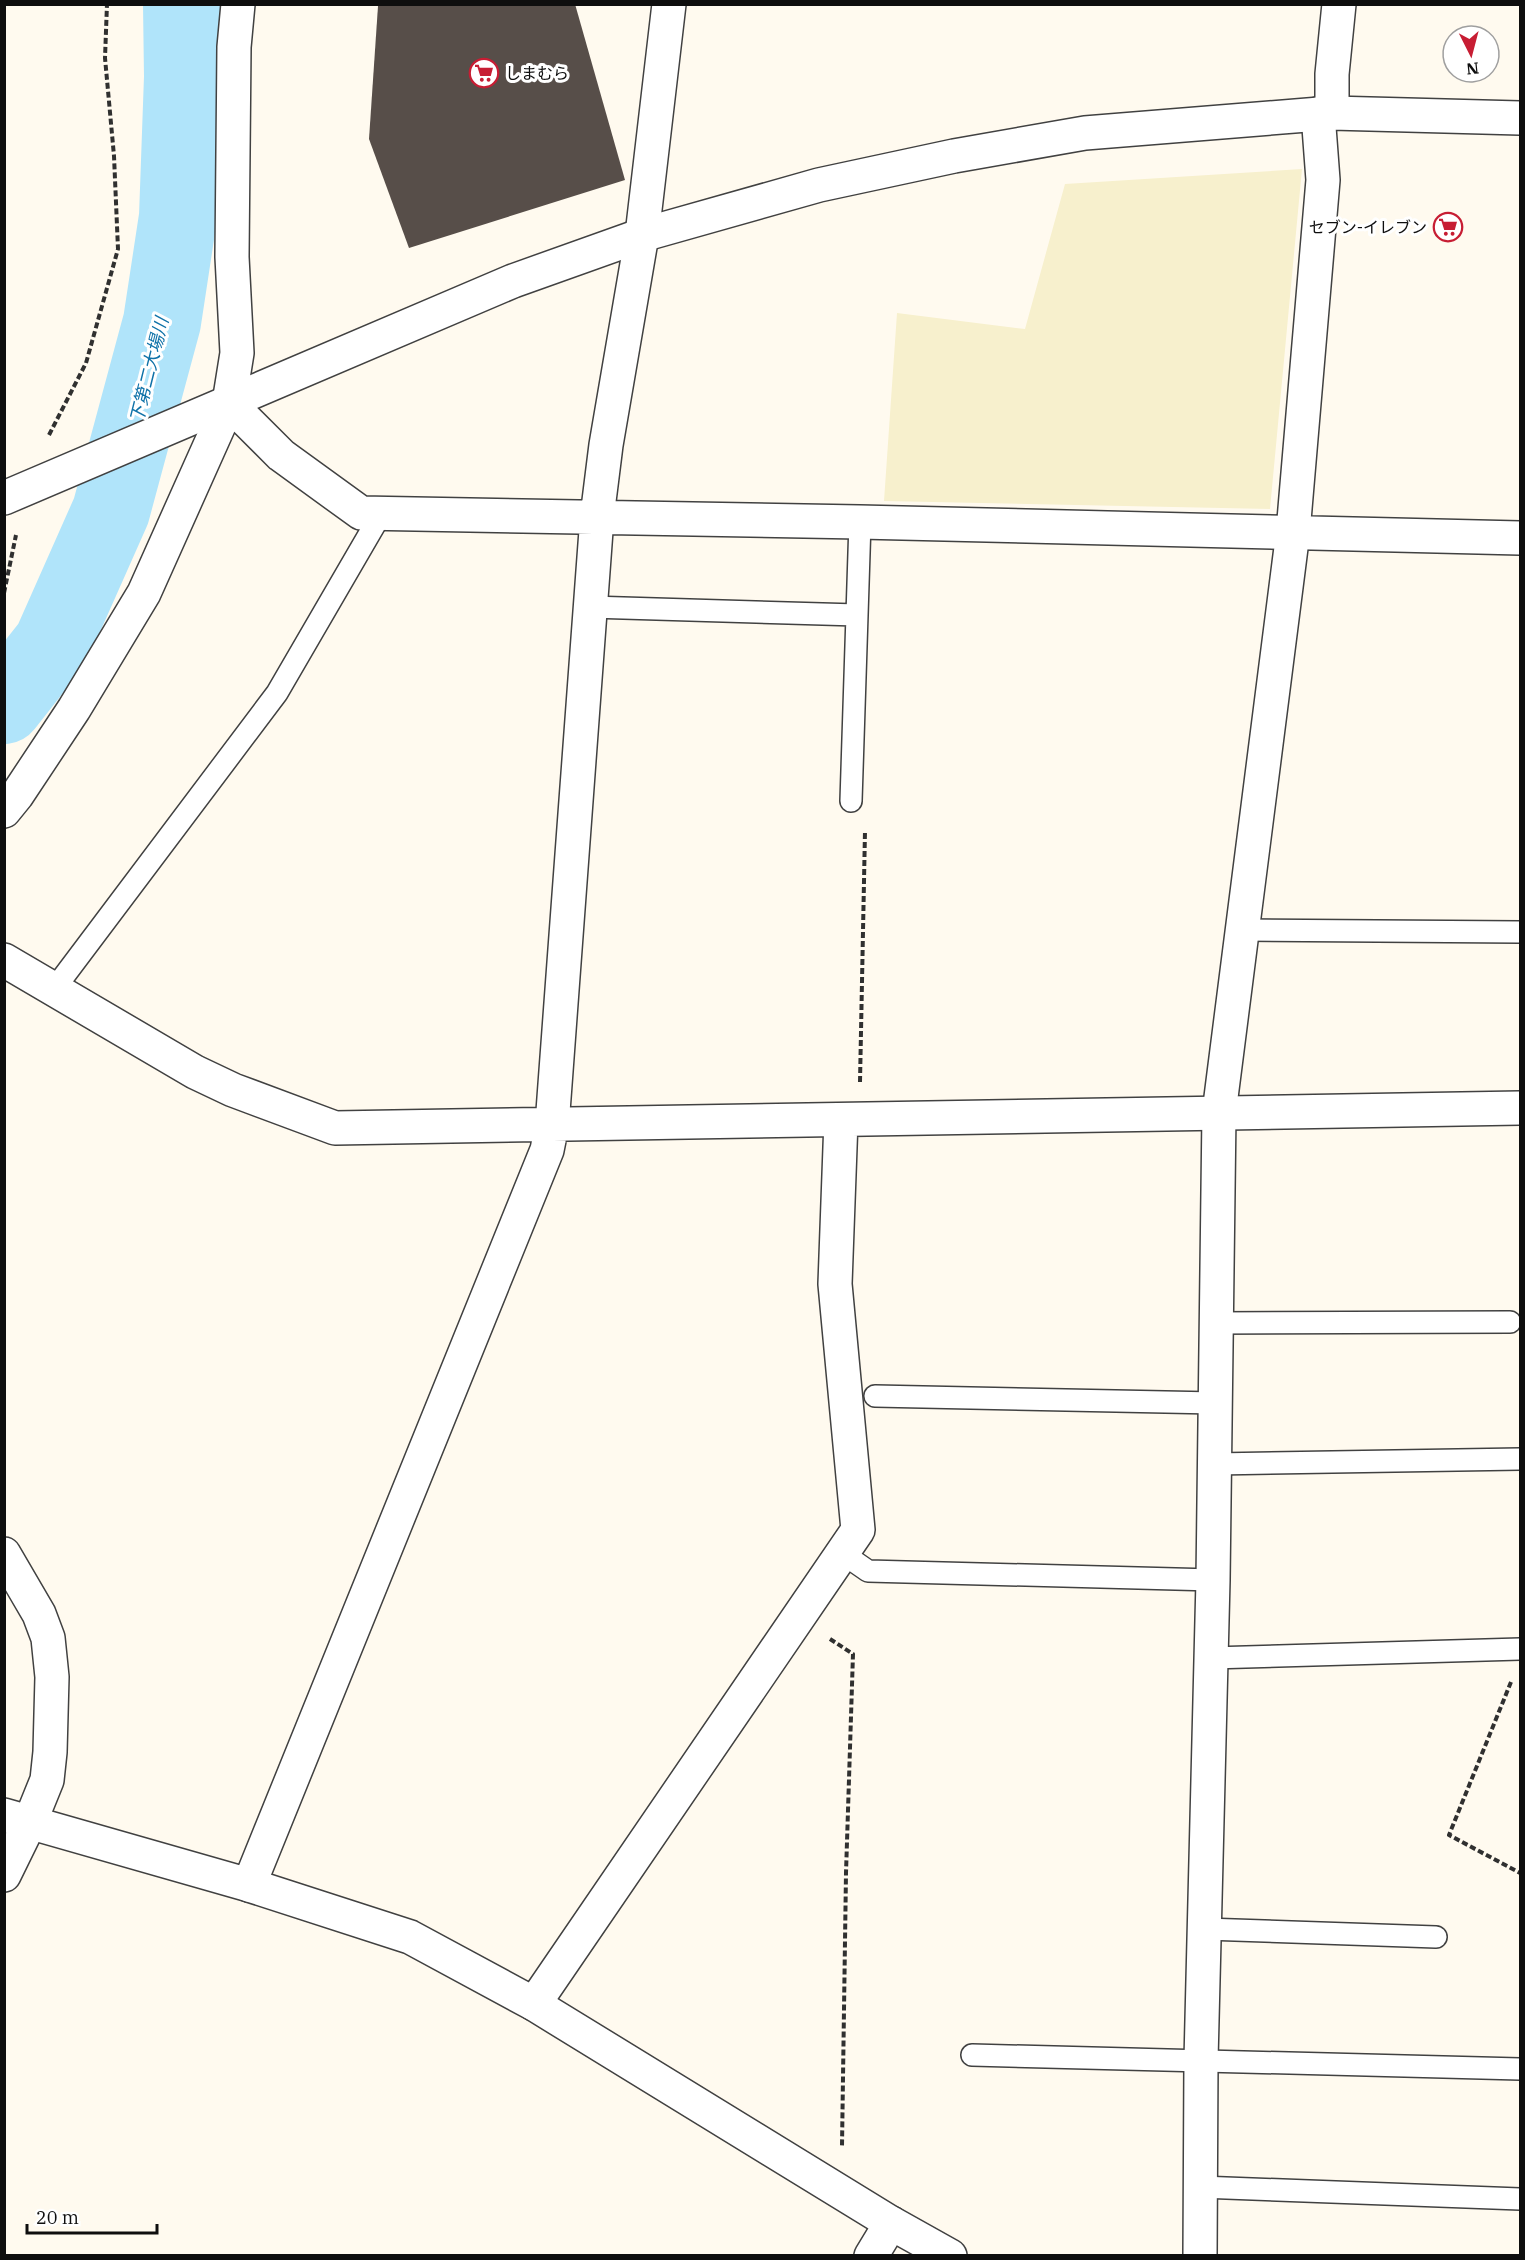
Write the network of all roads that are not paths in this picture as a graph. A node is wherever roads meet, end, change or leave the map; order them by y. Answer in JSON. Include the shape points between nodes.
{"nodes":[{"id":1,"x":238,"y":4,"type":"edge"},
{"id":2,"x":669,"y":4,"type":"edge"},
{"id":3,"x":1339,"y":4,"type":"edge"},
{"id":4,"x":1325,"y":114,"type":"junction"},
{"id":5,"x":1521,"y":118,"type":"edge"},
{"id":6,"x":642,"y":235,"type":"junction"},
{"id":7,"x":229,"y":403,"type":"junction"},
{"id":8,"x":13,"y":494,"type":"edge"},
{"id":9,"x":381,"y":514,"type":"junction"},
{"id":10,"x":597,"y":517,"type":"junction"},
{"id":11,"x":860,"y":522,"type":"junction"},
{"id":12,"x":1293,"y":532,"type":"junction"},
{"id":13,"x":1521,"y":538,"type":"edge"},
{"id":14,"x":590,"y":607,"type":"junction"},
{"id":15,"x":857,"y":615,"type":"junction"},
{"id":16,"x":851,"y":801,"type":"dead end"},
{"id":17,"x":4,"y":811,"type":"edge"},
{"id":18,"x":1243,"y":930,"type":"junction"},
{"id":19,"x":1521,"y":932,"type":"edge"},
{"id":20,"x":4,"y":960,"type":"edge"},
{"id":21,"x":56,"y":988,"type":"junction"},
{"id":22,"x":1521,"y":1108,"type":"edge"},
{"id":23,"x":1219,"y":1113,"type":"junction"},
{"id":24,"x":841,"y":1120,"type":"junction"},
{"id":25,"x":552,"y":1125,"type":"junction"},
{"id":26,"x":1510,"y":1322,"type":"dead end"},
{"id":27,"x":1216,"y":1323,"type":"junction"},
{"id":28,"x":875,"y":1396,"type":"dead end"},
{"id":29,"x":1215,"y":1403,"type":"junction"},
{"id":30,"x":1521,"y":1459,"type":"edge"},
{"id":31,"x":1215,"y":1464,"type":"junction"},
{"id":32,"x":842,"y":1553,"type":"junction"},
{"id":33,"x":4,"y":1554,"type":"edge"},
{"id":34,"x":1213,"y":1580,"type":"junction"},
{"id":35,"x":1521,"y":1649,"type":"edge"},
{"id":36,"x":1211,"y":1658,"type":"junction"},
{"id":37,"x":17,"y":1818,"type":"edge"},
{"id":38,"x":4,"y":1875,"type":"edge"},
{"id":39,"x":249,"y":1885,"type":"junction"},
{"id":40,"x":1205,"y":1929,"type":"junction"},
{"id":41,"x":1436,"y":1937,"type":"dead end"},
{"id":42,"x":534,"y":2004,"type":"junction"},
{"id":43,"x":972,"y":2055,"type":"dead end"},
{"id":44,"x":1201,"y":2060,"type":"junction"},
{"id":45,"x":1521,"y":2069,"type":"edge"},
{"id":46,"x":1200,"y":2187,"type":"junction"},
{"id":47,"x":1521,"y":2199,"type":"edge"},
{"id":48,"x":891,"y":2223,"type":"junction"},
{"id":49,"x":872,"y":2256,"type":"edge"},
{"id":50,"x":950,"y":2256,"type":"edge"},
{"id":51,"x":1200,"y":2256,"type":"edge"}],
"edges":[{"from":1,"to":7,"type":"street","via":[[232,245],[237,352]]},
{"from":2,"to":6,"type":"street"},
{"from":3,"to":4,"type":"street"},
{"from":4,"to":5,"type":"street"},
{"from":4,"to":6,"type":"street","via":[[1085,133],[965,154],[819,185]]},
{"from":4,"to":12,"type":"street","via":[[1323,180]]},
{"from":6,"to":7,"type":"street","via":[[513,281]]},
{"from":6,"to":10,"type":"street"},
{"from":7,"to":8,"type":"street"},
{"from":7,"to":9,"type":"street","via":[[280,455],[361,513]]},
{"from":7,"to":17,"type":"street","via":[[144,593]]},
{"from":9,"to":10,"type":"street"},
{"from":9,"to":21,"type":"lane","via":[[277,693]]},
{"from":10,"to":11,"type":"street"},
{"from":10,"to":14,"type":"street"},
{"from":11,"to":12,"type":"street"},
{"from":11,"to":15,"type":"lane"},
{"from":12,"to":13,"type":"street"},
{"from":12,"to":18,"type":"street"},
{"from":14,"to":15,"type":"lane"},
{"from":14,"to":25,"type":"street"},
{"from":15,"to":16,"type":"lane"},
{"from":18,"to":19,"type":"lane"},
{"from":18,"to":23,"type":"street"},
{"from":20,"to":21,"type":"street"},
{"from":21,"to":25,"type":"street","via":[[195,1072],[335,1128]]},
{"from":22,"to":23,"type":"street"},
{"from":23,"to":24,"type":"street"},
{"from":23,"to":27,"type":"street"},
{"from":24,"to":25,"type":"street"},
{"from":24,"to":32,"type":"street","via":[[835,1284],[858,1530]]},
{"from":25,"to":39,"type":"street","via":[[548,1150]]},
{"from":26,"to":27,"type":"lane"},
{"from":27,"to":29,"type":"street"},
{"from":28,"to":29,"type":"lane"},
{"from":29,"to":31,"type":"street"},
{"from":30,"to":31,"type":"lane"},
{"from":31,"to":34,"type":"street"},
{"from":32,"to":34,"type":"lane","via":[[868,1571]]},
{"from":32,"to":42,"type":"street"},
{"from":33,"to":37,"type":"street","via":[[39,1614],[48,1638],[51,1668],[47,1780]]},
{"from":34,"to":36,"type":"street"},
{"from":35,"to":36,"type":"lane"},
{"from":36,"to":40,"type":"street"},
{"from":37,"to":38,"type":"street"},
{"from":37,"to":39,"type":"street"},
{"from":39,"to":42,"type":"street","via":[[410,1937]]},
{"from":40,"to":41,"type":"lane"},
{"from":40,"to":44,"type":"street"},
{"from":42,"to":48,"type":"street"},
{"from":43,"to":44,"type":"lane"},
{"from":44,"to":45,"type":"lane"},
{"from":44,"to":46,"type":"street"},
{"from":46,"to":47,"type":"lane"},
{"from":46,"to":51,"type":"street"},
{"from":48,"to":49,"type":"street"},
{"from":48,"to":50,"type":"street"}]}
